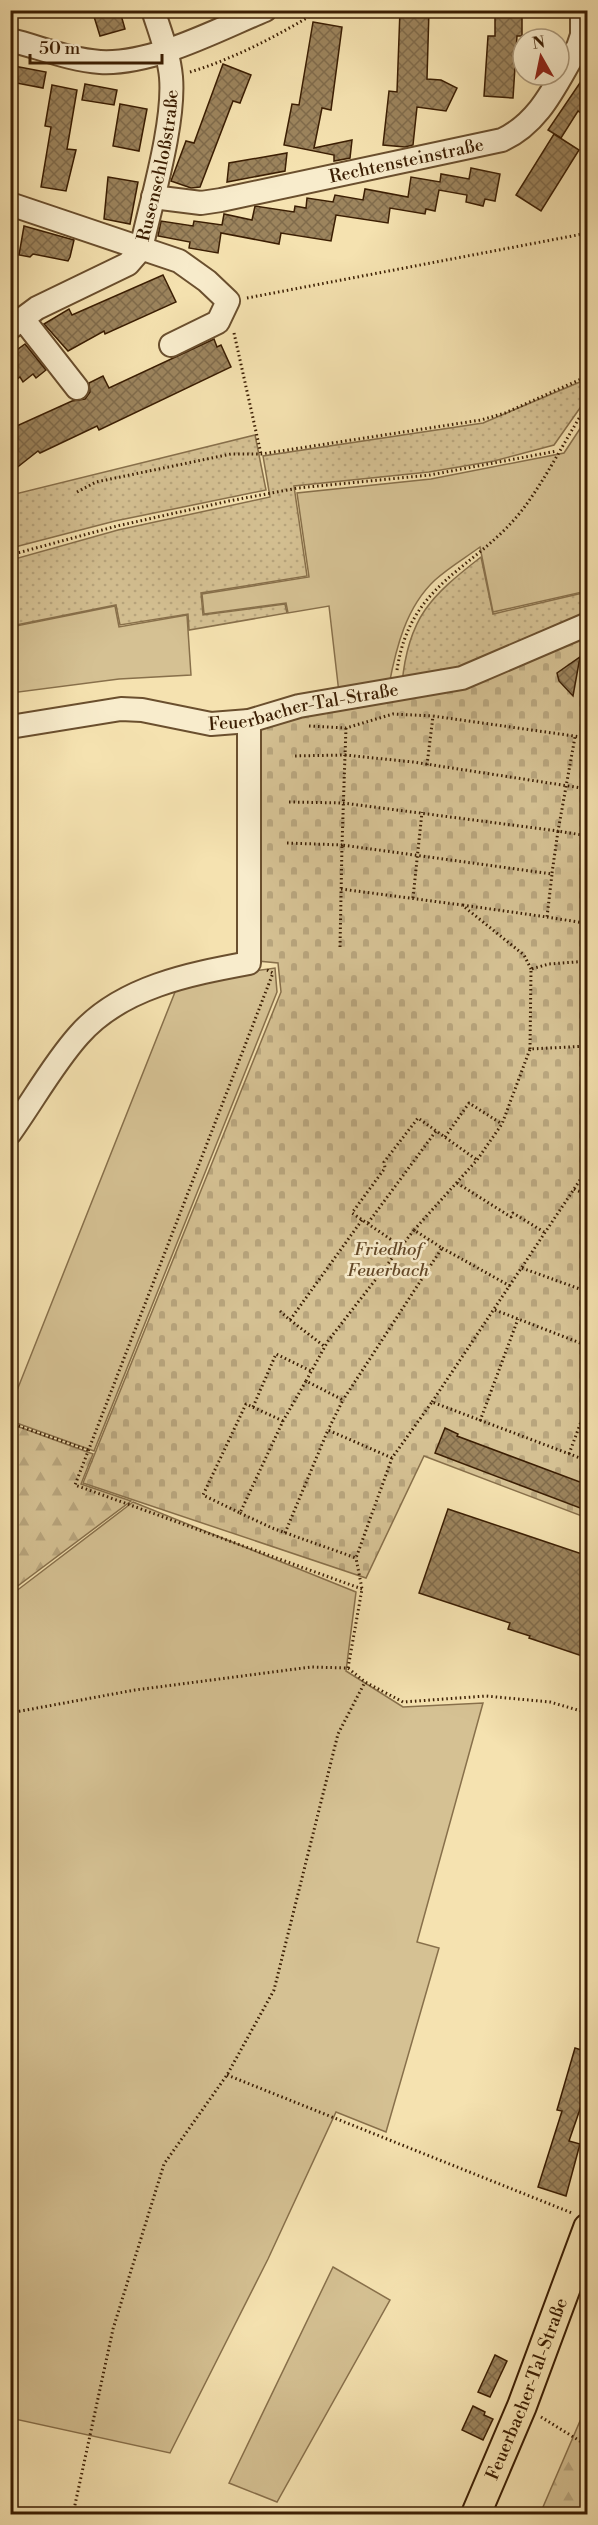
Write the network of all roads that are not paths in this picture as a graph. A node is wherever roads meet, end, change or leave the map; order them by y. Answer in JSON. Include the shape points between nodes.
{"nodes":[{"id":1,"x":153,"y":10,"type":"edge"},
{"id":2,"x":265,"y":10,"type":"edge"},
{"id":3,"x":584,"y":18,"type":"edge"},
{"id":4,"x":10,"y":40,"type":"edge"},
{"id":5,"x":166,"y":50,"type":"junction"},
{"id":6,"x":153,"y":197,"type":"junction"},
{"id":7,"x":10,"y":204,"type":"edge"},
{"id":8,"x":141,"y":249,"type":"junction"},
{"id":9,"x":17,"y":324,"type":"edge"},
{"id":10,"x":171,"y":345,"type":"dead end"},
{"id":11,"x":78,"y":388,"type":"dead end"},
{"id":12,"x":588,"y":624,"type":"edge"},
{"id":13,"x":249,"y":721,"type":"junction"},
{"id":14,"x":10,"y":727,"type":"edge"},
{"id":15,"x":10,"y":1133,"type":"edge"},
{"id":16,"x":582,"y":2221,"type":"edge"},
{"id":17,"x":476,"y":2514,"type":"edge"}],
"edges":[{"from":1,"to":5,"type":"street","name":"Rusenschloßstraße"},
{"from":2,"to":5,"type":"street"},
{"from":3,"to":6,"type":"street","name":"Rechtensteinstraße","via":[[578,47],[533,120],[502,140],[221,200],[201,203]]},
{"from":4,"to":5,"type":"street","via":[[98,62],[118,62]]},
{"from":5,"to":6,"type":"street","name":"Rusenschloßstraße","via":[[171,77],[169,112]]},
{"from":6,"to":8,"type":"street","name":"Rusenschloßstraße"},
{"from":7,"to":8,"type":"street"},
{"from":8,"to":9,"type":"street","name":"Rusenschloßstraße","via":[[128,264],[37,308]]},
{"from":8,"to":10,"type":"street","name":"Rusenschloßstraße","via":[[179,261],[228,301],[218,322]]},
{"from":9,"to":11,"type":"street"},
{"from":12,"to":13,"type":"street","name":"Feuerbacher-Tal-Straße","via":[[462,678],[299,706]]},
{"from":13,"to":14,"type":"street","name":"Feuerbacher-Tal-Straße","via":[[211,724],[121,709]]},
{"from":13,"to":15,"type":"street","via":[[249,963],[177,977],[113,1006],[80,1034]]},
{"from":16,"to":17,"type":"main road","name":"Feuerbacher-Tal-Straße","via":[[503,2471]]}]}
